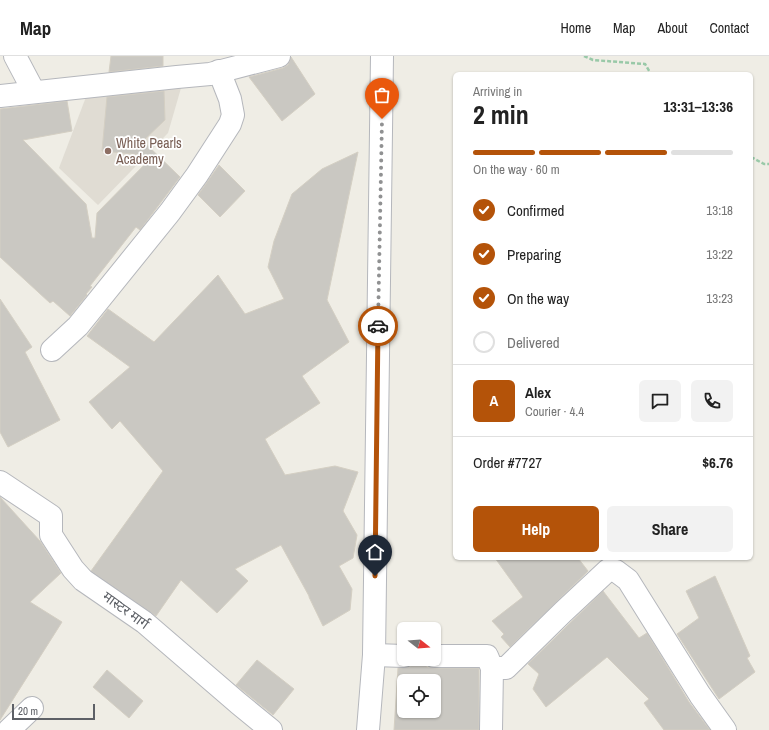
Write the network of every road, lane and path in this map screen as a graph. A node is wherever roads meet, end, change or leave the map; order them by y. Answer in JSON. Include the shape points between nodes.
{"nodes":[{"id":1,"x":15,"y":56,"type":"edge"},
{"id":2,"x":279,"y":56,"type":"edge"},
{"id":3,"x":382,"y":56,"type":"edge"},
{"id":4,"x":584,"y":56,"type":"edge"},
{"id":5,"x":212,"y":67,"type":"edge"},
{"id":6,"x":650,"y":72,"type":"edge"},
{"id":7,"x":34,"y":92,"type":"junction"},
{"id":8,"x":0,"y":96,"type":"edge"},
{"id":9,"x":753,"y":158,"type":"edge"},
{"id":10,"x":769,"y":164,"type":"edge"},
{"id":11,"x":52,"y":350,"type":"dead end"},
{"id":12,"x":0,"y":482,"type":"edge"},
{"id":13,"x":374,"y":655,"type":"junction"},
{"id":14,"x":397,"y":656,"type":"edge"},
{"id":15,"x":441,"y":656,"type":"edge"},
{"id":16,"x":492,"y":668,"type":"junction"},
{"id":17,"x":32,"y":708,"type":"dead end"},
{"id":18,"x":9,"y":730,"type":"edge"},
{"id":19,"x":271,"y":730,"type":"edge"},
{"id":20,"x":368,"y":730,"type":"edge"},
{"id":21,"x":491,"y":730,"type":"edge"},
{"id":22,"x":725,"y":730,"type":"edge"}],
"edges":[{"from":1,"to":7,"type":"street"},
{"from":2,"to":5,"type":"street"},
{"from":3,"to":13,"type":"street"},
{"from":4,"to":6,"type":"path","via":[[593,60],[645,64]]},
{"from":5,"to":7,"type":"street"},
{"from":5,"to":11,"type":"street","via":[[230,99],[233,115],[230,124],[170,212],[78,326]]},
{"from":7,"to":8,"type":"street"},
{"from":9,"to":10,"type":"path"},
{"from":12,"to":19,"type":"street","name":"मास्टर मार्ग","via":[[50,516],[51,535],[83,580],[144,622]]},
{"from":13,"to":14,"type":"street"},
{"from":13,"to":20,"type":"street"},
{"from":15,"to":16,"type":"street","via":[[487,656]]},
{"from":16,"to":21,"type":"street"},
{"from":16,"to":22,"type":"street","via":[[506,668],[602,575],[608,570],[616,571],[628,580],[700,696]]},
{"from":17,"to":18,"type":"street"}]}
